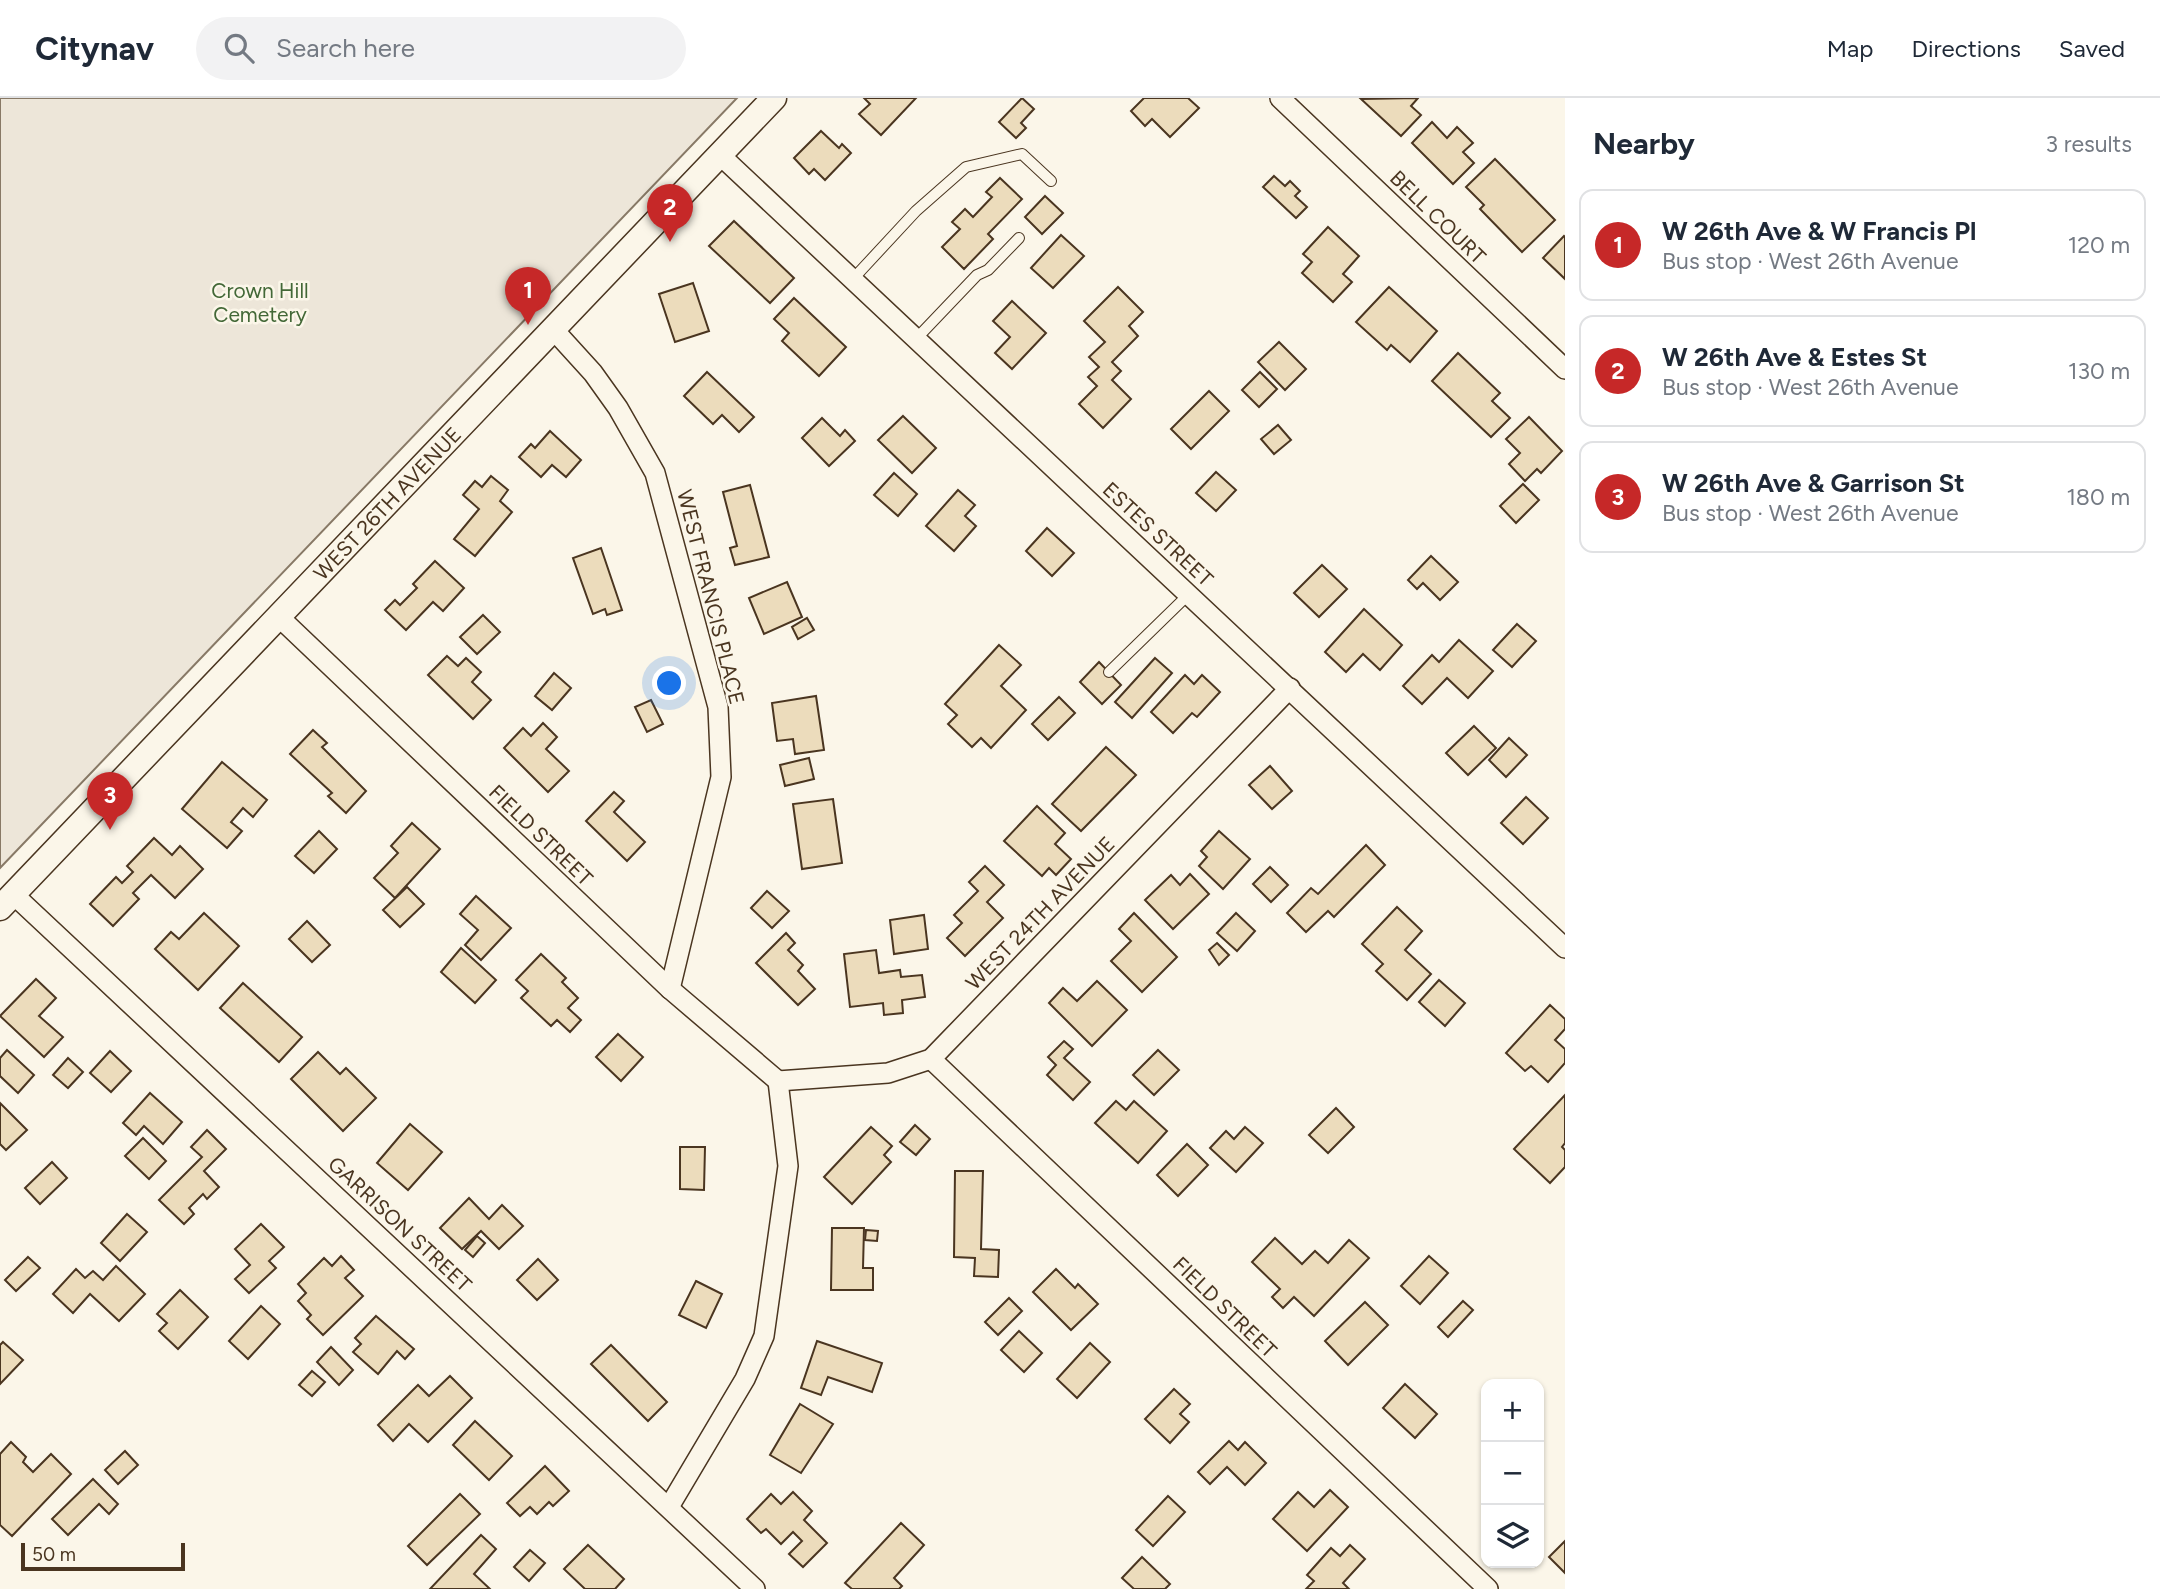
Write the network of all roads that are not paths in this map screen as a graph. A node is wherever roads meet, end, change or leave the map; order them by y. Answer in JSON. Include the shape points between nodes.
{"nodes":[{"id":1,"x":774,"y":98,"type":"edge"},
{"id":2,"x":1280,"y":98,"type":"edge"},
{"id":3,"x":720,"y":155,"type":"junction"},
{"id":4,"x":1051,"y":181,"type":"dead end"},
{"id":5,"x":1019,"y":238,"type":"dead end"},
{"id":6,"x":852,"y":280,"type":"junction"},
{"id":7,"x":553,"y":329,"type":"junction"},
{"id":8,"x":916,"y":339,"type":"junction"},
{"id":9,"x":1565,"y":369,"type":"edge"},
{"id":10,"x":1189,"y":594,"type":"junction"},
{"id":11,"x":278,"y":617,"type":"junction"},
{"id":12,"x":1109,"y":672,"type":"dead end"},
{"id":13,"x":1290,"y":688,"type":"junction"},
{"id":14,"x":7,"y":901,"type":"edge"},
{"id":15,"x":1565,"y":948,"type":"edge"},
{"id":16,"x":670,"y":989,"type":"junction"},
{"id":17,"x":931,"y":1059,"type":"junction"},
{"id":18,"x":778,"y":1081,"type":"junction"},
{"id":19,"x":668,"y":1507,"type":"junction"},
{"id":20,"x":755,"y":1589,"type":"edge"},
{"id":21,"x":1488,"y":1589,"type":"edge"}],
"edges":[{"from":1,"to":3,"type":"street","name":"WEST 26TH AVENUE"},
{"from":2,"to":9,"type":"street","name":"BELL COURT"},
{"from":3,"to":6,"type":"street","name":"ESTES STREET"},
{"from":3,"to":7,"type":"street","name":"WEST 26TH AVENUE"},
{"from":4,"to":6,"type":"lane","via":[[1022,154],[966,167],[916,211]]},
{"from":5,"to":8,"type":"lane"},
{"from":6,"to":8,"type":"street","name":"ESTES STREET"},
{"from":7,"to":11,"type":"street","name":"WEST 26TH AVENUE"},
{"from":7,"to":16,"type":"street","name":"WEST FRANCIS PLACE","via":[[618,408],[655,473],[718,707],[721,777]]},
{"from":8,"to":10,"type":"street","name":"ESTES STREET"},
{"from":10,"to":12,"type":"lane"},
{"from":10,"to":13,"type":"street","name":"ESTES STREET"},
{"from":11,"to":14,"type":"street","name":"WEST 26TH AVENUE"},
{"from":11,"to":16,"type":"street","name":"FIELD STREET"},
{"from":13,"to":15,"type":"street","name":"ESTES STREET"},
{"from":13,"to":17,"type":"street","name":"WEST 24TH AVENUE"},
{"from":14,"to":19,"type":"street","name":"GARRISON STREET"},
{"from":16,"to":18,"type":"street","name":"FIELD STREET"},
{"from":17,"to":18,"type":"street","name":"WEST 24TH AVENUE","via":[[888,1073]]},
{"from":17,"to":21,"type":"street","name":"FIELD STREET"},
{"from":18,"to":19,"type":"street","via":[[788,1166],[764,1336],[745,1380]]},
{"from":19,"to":20,"type":"street","name":"GARRISON STREET"}]}
